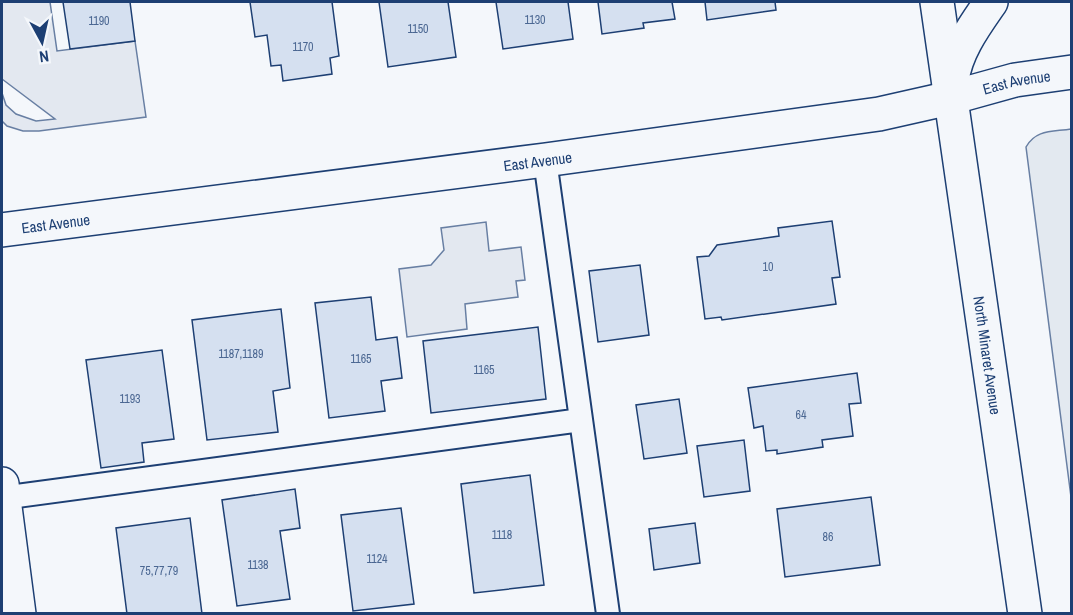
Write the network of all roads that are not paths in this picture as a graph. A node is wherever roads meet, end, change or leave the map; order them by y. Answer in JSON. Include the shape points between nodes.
{"nodes":[{"id":1,"x":938,"y":2,"type":"edge"},
{"id":2,"x":991,"y":2,"type":"edge"},
{"id":3,"x":1071,"y":72,"type":"edge"},
{"id":4,"x":950,"y":98,"type":"junction"},
{"id":5,"x":545,"y":160,"type":"junction"},
{"id":6,"x":2,"y":230,"type":"edge"},
{"id":7,"x":581,"y":420,"type":"junction"},
{"id":8,"x":2,"y":493,"type":"edge"},
{"id":9,"x":20,"y":614,"type":"edge"},
{"id":10,"x":608,"y":614,"type":"edge"},
{"id":11,"x":1025,"y":614,"type":"edge"}],
"edges":[{"from":1,"to":4,"type":"main road","name":"North Minaret Avenue"},
{"from":2,"to":4,"type":"main road","via":[[958,57]]},
{"from":3,"to":4,"type":"main road","name":"East Avenue","via":[[1015,80]]},
{"from":4,"to":5,"type":"main road","name":"East Avenue","via":[[879,114]]},
{"from":4,"to":11,"type":"main road","name":"North Minaret Avenue"},
{"from":5,"to":6,"type":"main road","name":"East Avenue"},
{"from":5,"to":7,"type":"lane"},
{"from":7,"to":8,"type":"lane"},
{"from":7,"to":10,"type":"lane"},
{"from":8,"to":9,"type":"main road"}]}
